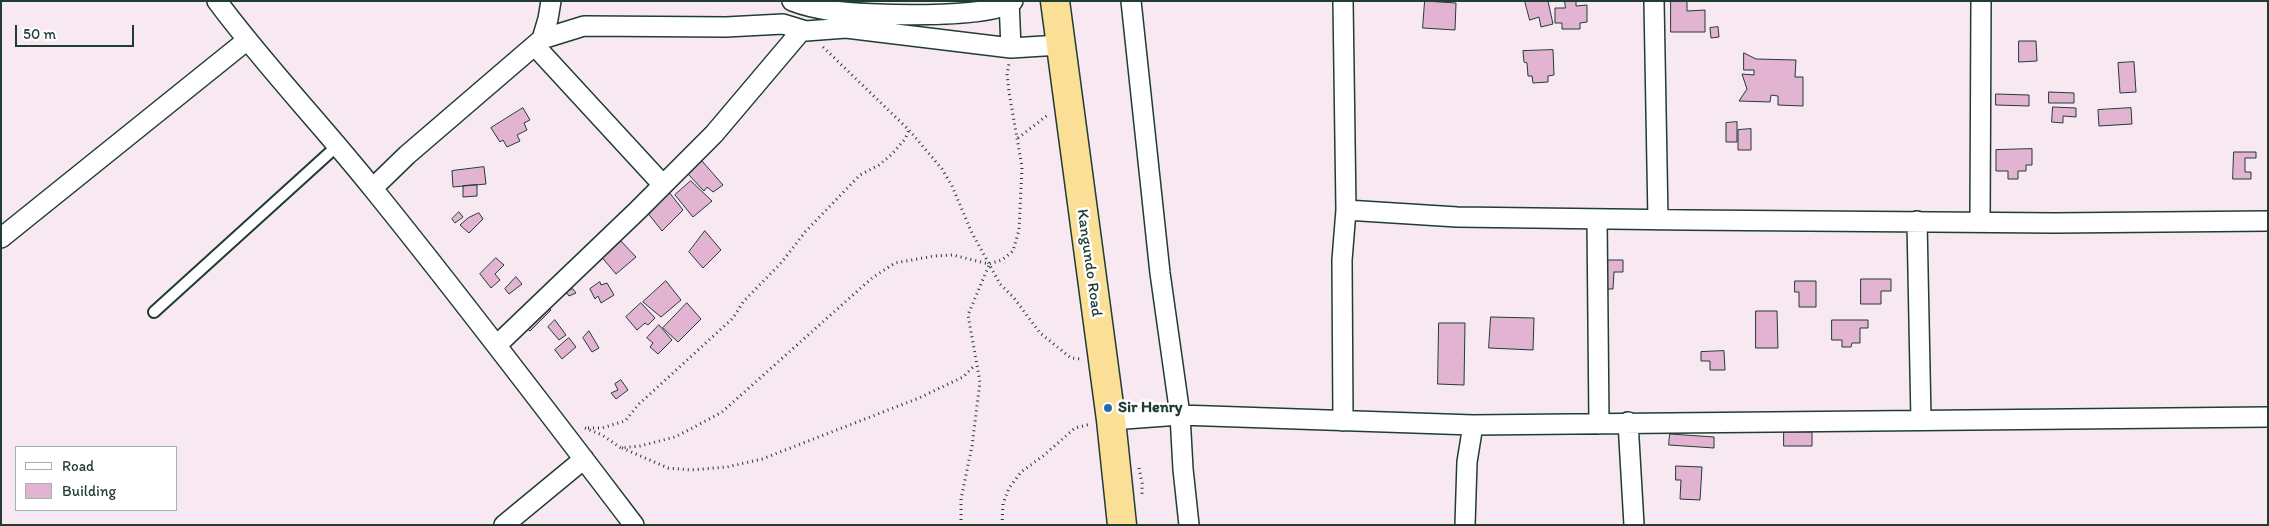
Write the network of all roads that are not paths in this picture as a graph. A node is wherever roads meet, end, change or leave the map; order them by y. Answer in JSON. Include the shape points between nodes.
{"nodes":[{"id":1,"x":217,"y":1,"type":"edge"},
{"id":2,"x":551,"y":1,"type":"edge"},
{"id":3,"x":792,"y":1,"type":"edge"},
{"id":4,"x":1055,"y":1,"type":"edge"},
{"id":5,"x":1132,"y":1,"type":"edge"},
{"id":6,"x":1343,"y":1,"type":"edge"},
{"id":7,"x":1654,"y":1,"type":"edge"},
{"id":8,"x":1981,"y":1,"type":"edge"},
{"id":9,"x":1010,"y":3,"type":"edge"},
{"id":10,"x":804,"y":31,"type":"junction"},
{"id":11,"x":246,"y":41,"type":"junction"},
{"id":12,"x":539,"y":43,"type":"junction"},
{"id":13,"x":1060,"y":45,"type":"junction"},
{"id":14,"x":1012,"y":48,"type":"junction"},
{"id":15,"x":337,"y":146,"type":"junction"},
{"id":16,"x":663,"y":185,"type":"junction"},
{"id":17,"x":373,"y":188,"type":"junction"},
{"id":18,"x":1346,"y":210,"type":"junction"},
{"id":19,"x":1597,"y":219,"type":"junction"},
{"id":20,"x":1658,"y":220,"type":"junction"},
{"id":21,"x":1917,"y":222,"type":"junction"},
{"id":22,"x":1980,"y":222,"type":"junction"},
{"id":23,"x":2268,"y":222,"type":"edge"},
{"id":24,"x":1,"y":238,"type":"edge"},
{"id":25,"x":154,"y":312,"type":"dead end"},
{"id":26,"x":498,"y":345,"type":"junction"},
{"id":27,"x":1180,"y":415,"type":"junction"},
{"id":28,"x":2268,"y":417,"type":"edge"},
{"id":29,"x":1111,"y":420,"type":"junction"},
{"id":30,"x":1921,"y":420,"type":"junction"},
{"id":31,"x":1343,"y":421,"type":"junction"},
{"id":32,"x":1628,"y":422,"type":"junction"},
{"id":33,"x":1599,"y":424,"type":"junction"},
{"id":34,"x":1473,"y":426,"type":"junction"},
{"id":35,"x":584,"y":459,"type":"junction"},
{"id":36,"x":504,"y":525,"type":"edge"},
{"id":37,"x":634,"y":525,"type":"edge"},
{"id":38,"x":1122,"y":525,"type":"edge"},
{"id":39,"x":1189,"y":525,"type":"edge"},
{"id":40,"x":1465,"y":525,"type":"edge"},
{"id":41,"x":1634,"y":525,"type":"edge"}],
"edges":[{"from":1,"to":11,"type":"street"},
{"from":2,"to":12,"type":"street"},
{"from":3,"to":9,"type":"street","via":[[834,12],[938,15],[976,13]]},
{"from":4,"to":13,"type":"highway","name":"Kangundo Road"},
{"from":5,"to":27,"type":"street","via":[[1160,273]]},
{"from":6,"to":18,"type":"street"},
{"from":7,"to":20,"type":"street"},
{"from":8,"to":22,"type":"street"},
{"from":9,"to":14,"type":"street"},
{"from":10,"to":12,"type":"street","via":[[783,24],[584,26]]},
{"from":10,"to":14,"type":"street","via":[[846,28]]},
{"from":10,"to":16,"type":"street","via":[[714,134]]},
{"from":11,"to":15,"type":"street"},
{"from":11,"to":24,"type":"street"},
{"from":12,"to":16,"type":"street"},
{"from":12,"to":17,"type":"street","via":[[407,154]]},
{"from":13,"to":14,"type":"street"},
{"from":13,"to":29,"type":"highway","name":"Kangundo Road"},
{"from":15,"to":17,"type":"street"},
{"from":15,"to":25,"type":"lane"},
{"from":16,"to":26,"type":"street"},
{"from":17,"to":26,"type":"street"},
{"from":18,"to":19,"type":"street","via":[[1457,217]]},
{"from":18,"to":31,"type":"street","via":[[1342,260]]},
{"from":19,"to":20,"type":"street"},
{"from":19,"to":33,"type":"street"},
{"from":20,"to":21,"type":"street"},
{"from":21,"to":22,"type":"street"},
{"from":21,"to":30,"type":"street"},
{"from":22,"to":23,"type":"street"},
{"from":26,"to":35,"type":"street"},
{"from":27,"to":29,"type":"street"},
{"from":27,"to":31,"type":"street"},
{"from":27,"to":39,"type":"street"},
{"from":28,"to":30,"type":"street"},
{"from":29,"to":38,"type":"highway","name":"Kangundo Road"},
{"from":30,"to":32,"type":"street"},
{"from":31,"to":34,"type":"street"},
{"from":32,"to":33,"type":"street"},
{"from":32,"to":41,"type":"street"},
{"from":33,"to":34,"type":"street"},
{"from":34,"to":40,"type":"street","via":[[1466,462]]},
{"from":35,"to":36,"type":"street"},
{"from":35,"to":37,"type":"street"}]}
